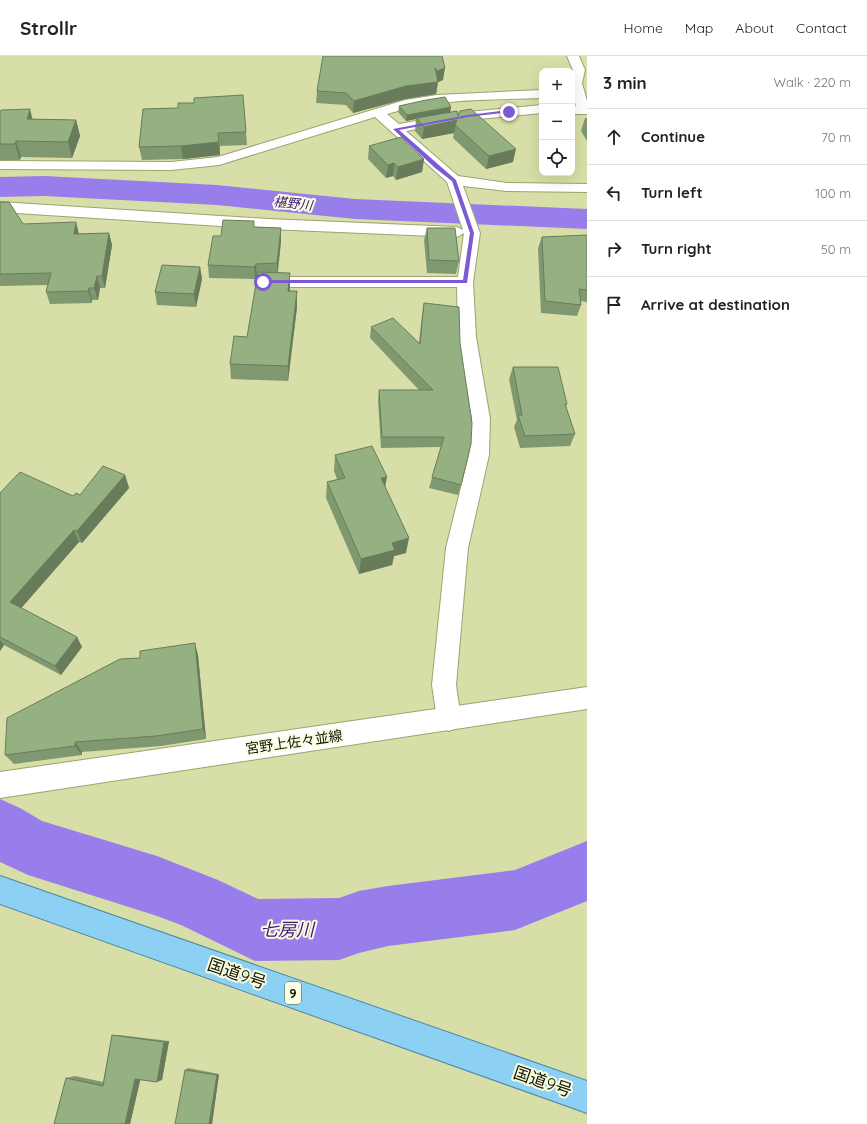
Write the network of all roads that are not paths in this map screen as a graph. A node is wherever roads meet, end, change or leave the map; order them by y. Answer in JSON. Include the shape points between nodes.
{"nodes":[{"id":1,"x":573,"y":56,"type":"edge"},
{"id":2,"x":579,"y":92,"type":"edge"},
{"id":3,"x":539,"y":94,"type":"edge"},
{"id":4,"x":539,"y":109,"type":"edge"},
{"id":5,"x":575,"y":110,"type":"edge"},
{"id":6,"x":387,"y":122,"type":"junction"},
{"id":7,"x":0,"y":165,"type":"edge"},
{"id":8,"x":455,"y":184,"type":"junction"},
{"id":9,"x":587,"y":188,"type":"edge"},
{"id":10,"x":0,"y":207,"type":"edge"},
{"id":11,"x":471,"y":231,"type":"junction"},
{"id":12,"x":263,"y":282,"type":"edge"},
{"id":13,"x":465,"y":282,"type":"junction"},
{"id":14,"x":587,"y":698,"type":"edge"},
{"id":15,"x":450,"y":719,"type":"junction"},
{"id":16,"x":0,"y":785,"type":"edge"},
{"id":17,"x":0,"y":890,"type":"edge"},
{"id":18,"x":587,"y":1097,"type":"edge"}],
"edges":[{"from":1,"to":2,"type":"street","via":[[579,70]]},
{"from":2,"to":5,"type":"street","via":[[584,111]]},
{"from":3,"to":6,"type":"street","via":[[437,99],[405,104]]},
{"from":4,"to":6,"type":"street"},
{"from":6,"to":7,"type":"street","via":[[219,161],[171,166]]},
{"from":6,"to":8,"type":"street"},
{"from":8,"to":9,"type":"street"},
{"from":8,"to":11,"type":"street"},
{"from":10,"to":11,"type":"street","via":[[268,224]]},
{"from":11,"to":13,"type":"street"},
{"from":12,"to":13,"type":"street"},
{"from":13,"to":15,"type":"street","via":[[467,336],[481,419],[480,455],[457,548],[444,685]]},
{"from":14,"to":15,"type":"street","name":"宮野上佐々並線"},
{"from":15,"to":16,"type":"street","name":"宮野上佐々並線"},
{"from":17,"to":18,"type":"highway","name":"国道9号","number":"9"}]}
